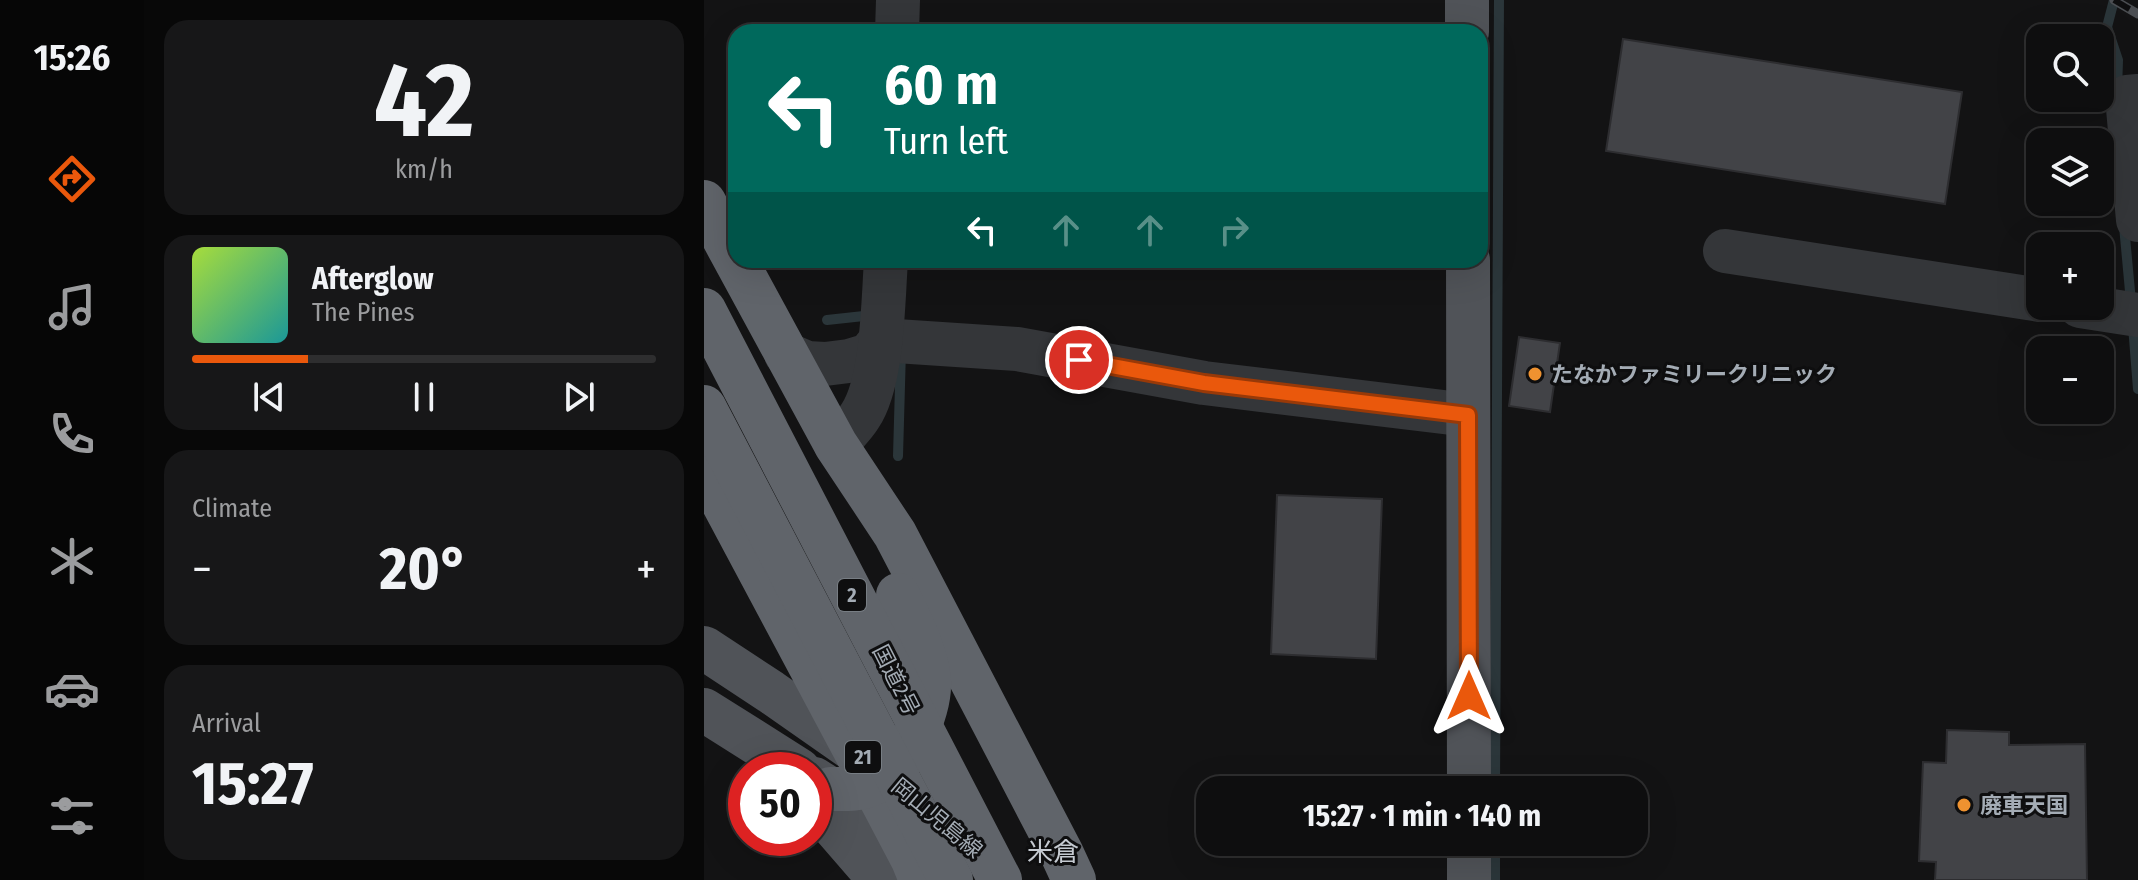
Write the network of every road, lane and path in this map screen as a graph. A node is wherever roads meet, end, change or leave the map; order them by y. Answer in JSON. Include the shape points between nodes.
{"nodes":[{"id":1,"x":898,"y":0,"type":"edge"},
{"id":2,"x":1467,"y":0,"type":"edge"},
{"id":3,"x":897,"y":24,"type":"edge"},
{"id":4,"x":1467,"y":24,"type":"edge"},
{"id":5,"x":2138,"y":96,"type":"edge"},
{"id":6,"x":704,"y":202,"type":"edge"},
{"id":7,"x":2138,"y":220,"type":"edge"},
{"id":8,"x":728,"y":246,"type":"edge"},
{"id":9,"x":1725,"y":251,"type":"dead end"},
{"id":10,"x":740,"y":268,"type":"edge"},
{"id":11,"x":886,"y":268,"type":"edge"},
{"id":12,"x":1468,"y":268,"type":"edge"},
{"id":13,"x":2026,"y":298,"type":"edge"},
{"id":14,"x":704,"y":310,"type":"edge"},
{"id":15,"x":889,"y":330,"type":"junction"},
{"id":16,"x":786,"y":354,"type":"junction"},
{"id":17,"x":704,"y":407,"type":"edge"},
{"id":18,"x":1468,"y":415,"type":"junction"},
{"id":19,"x":836,"y":445,"type":"junction"},
{"id":20,"x":704,"y":467,"type":"edge"},
{"id":21,"x":704,"y":648,"type":"edge"},
{"id":22,"x":704,"y":710,"type":"edge"},
{"id":23,"x":750,"y":739,"type":"junction"},
{"id":24,"x":763,"y":752,"type":"edge"},
{"id":25,"x":768,"y":752,"type":"edge"},
{"id":26,"x":873,"y":770,"type":"junction"},
{"id":27,"x":1469,"y":776,"type":"edge"},
{"id":28,"x":832,"y":787,"type":"edge"},
{"id":29,"x":832,"y":805,"type":"edge"},
{"id":30,"x":1469,"y":856,"type":"edge"},
{"id":31,"x":900,"y":876,"type":"edge"},
{"id":32,"x":951,"y":880,"type":"edge"},
{"id":33,"x":1000,"y":880,"type":"edge"},
{"id":34,"x":1010,"y":880,"type":"edge"},
{"id":35,"x":1074,"y":880,"type":"edge"},
{"id":36,"x":1469,"y":880,"type":"edge"}],
"edges":[{"from":1,"to":3,"type":"street"},
{"from":2,"to":4,"type":"main road"},
{"from":5,"to":7,"type":"street","via":[[2127,97]]},
{"from":6,"to":8,"type":"highway"},
{"from":9,"to":13,"type":"street"},
{"from":10,"to":16,"type":"highway"},
{"from":11,"to":15,"type":"street"},
{"from":12,"to":18,"type":"main road"},
{"from":14,"to":33,"type":"highway","name":"国道2号","number":"2","bridge":true},
{"from":15,"to":16,"type":"street","via":[[869,355],[849,361],[807,363]]},
{"from":15,"to":18,"type":"street","via":[[1204,383]]},
{"from":15,"to":19,"type":"street","via":[[861,415]]},
{"from":16,"to":19,"type":"highway"},
{"from":17,"to":32,"type":"highway","name":"国道2号","number":"2","bridge":true},
{"from":18,"to":27,"type":"main road"},
{"from":19,"to":26,"type":"highway","via":[[913,628],[929,682],[915,740]]},
{"from":19,"to":35,"type":"highway","via":[[895,534]]},
{"from":20,"to":26,"type":"highway"},
{"from":21,"to":26,"type":"main road","name":"岡山児島線","number":"21"},
{"from":22,"to":23,"type":"main road","number":"21"},
{"from":23,"to":24,"type":"main road"},
{"from":23,"to":25,"type":"main road","number":"21"},
{"from":26,"to":28,"type":"highway","via":[[856,789]]},
{"from":26,"to":31,"type":"highway"},
{"from":26,"to":34,"type":"main road","name":"岡山児島線","number":"21"},
{"from":29,"to":31,"type":"main road","number":"21"},
{"from":30,"to":36,"type":"main road"}]}
